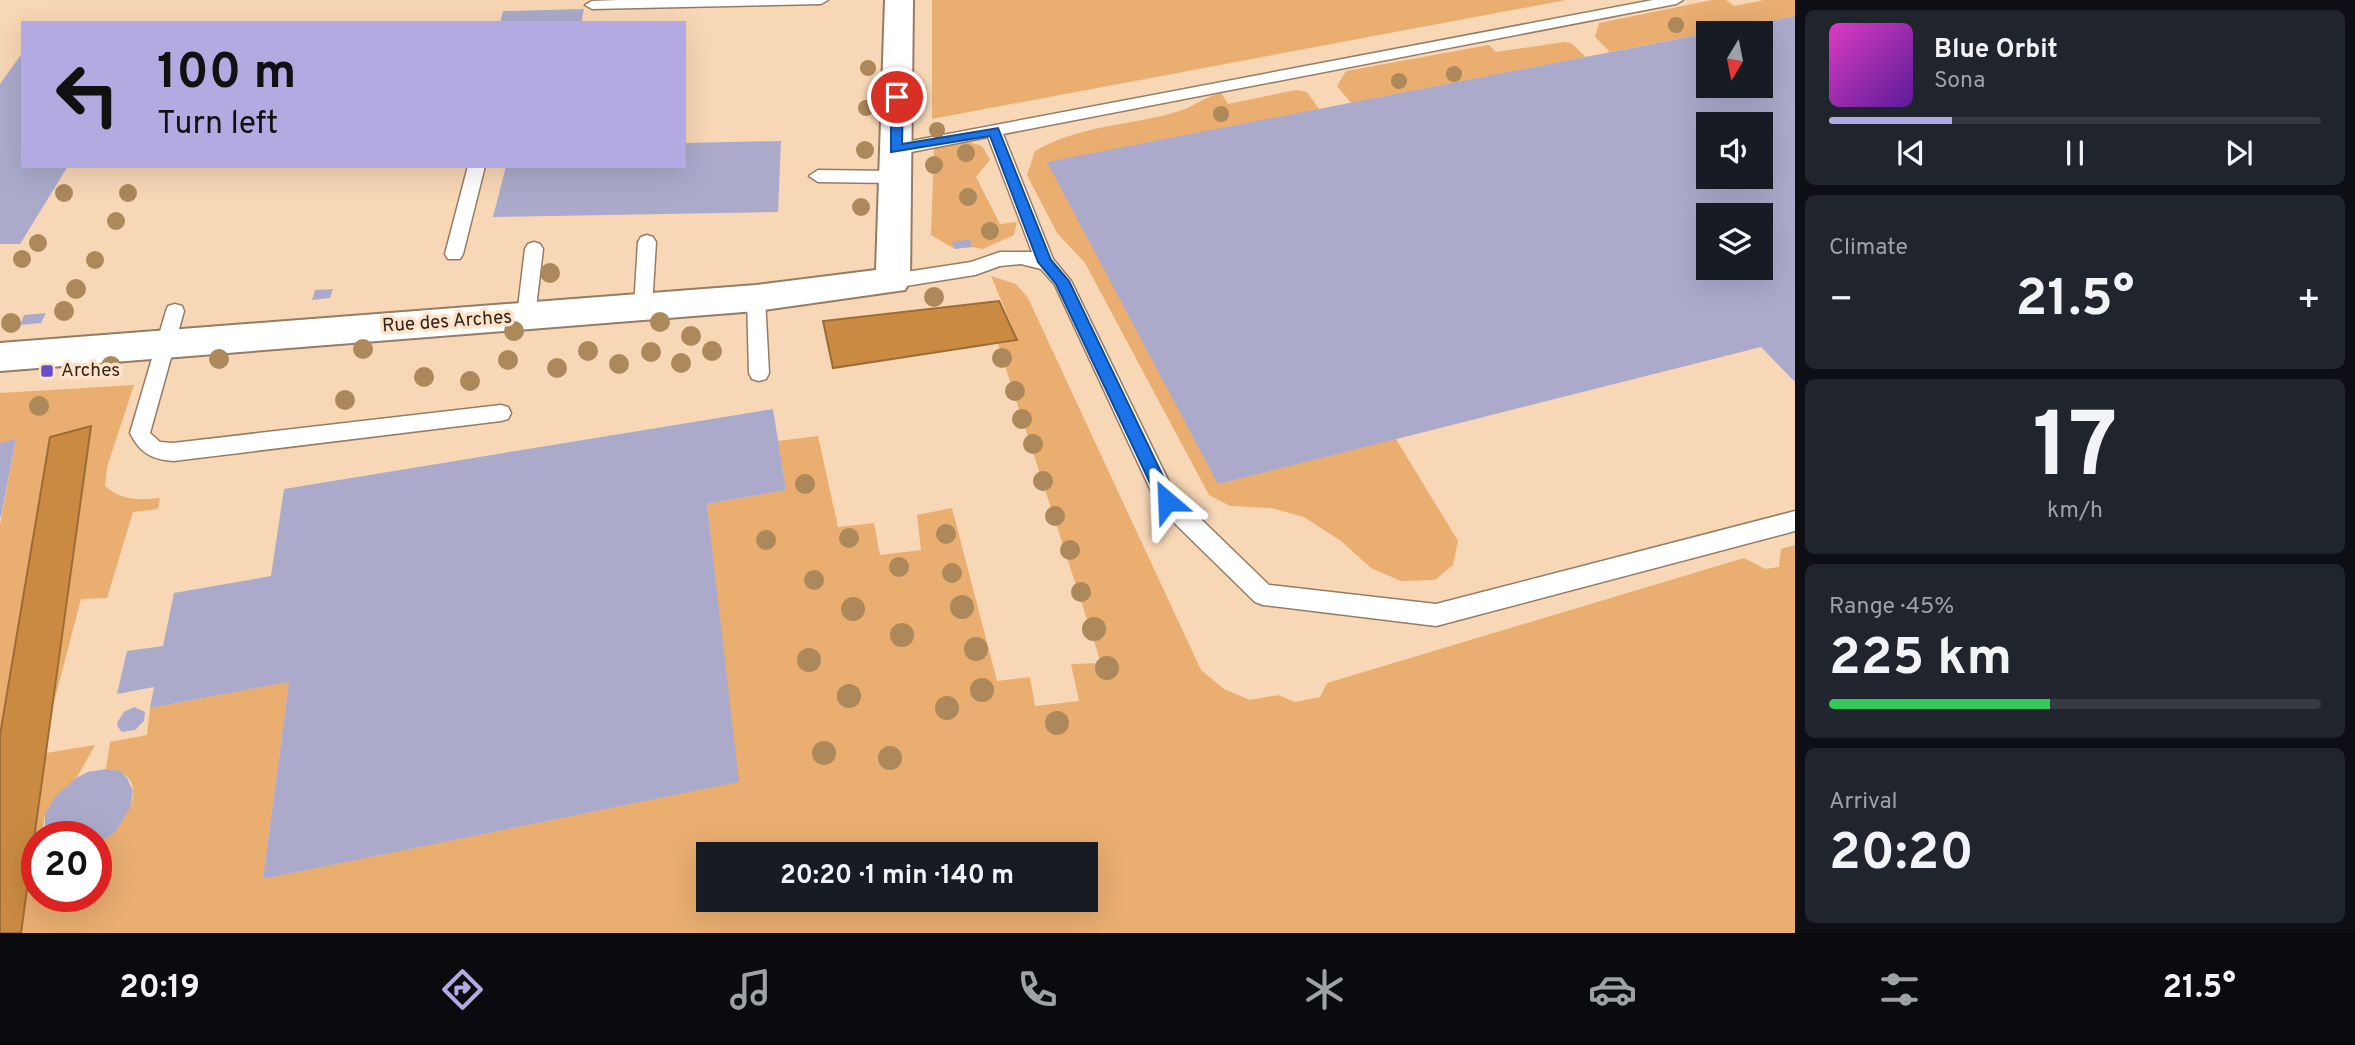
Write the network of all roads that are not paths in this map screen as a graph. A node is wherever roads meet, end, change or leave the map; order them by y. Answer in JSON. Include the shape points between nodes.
{"nodes":[{"id":1,"x":821,"y":0,"type":"edge"},
{"id":2,"x":899,"y":0,"type":"edge"},
{"id":3,"x":1676,"y":0,"type":"edge"},
{"id":4,"x":592,"y":5,"type":"dead end"},
{"id":5,"x":994,"y":131,"type":"junction"},
{"id":6,"x":895,"y":163,"type":"junction"},
{"id":7,"x":476,"y":168,"type":"edge"},
{"id":8,"x":818,"y":176,"type":"dead end"},
{"id":9,"x":647,"y":242,"type":"dead end"},
{"id":10,"x":534,"y":249,"type":"dead end"},
{"id":11,"x":454,"y":254,"type":"dead end"},
{"id":12,"x":1045,"y":262,"type":"junction"},
{"id":13,"x":893,"y":281,"type":"junction"},
{"id":14,"x":756,"y":298,"type":"junction"},
{"id":15,"x":643,"y":307,"type":"junction"},
{"id":16,"x":526,"y":316,"type":"junction"},
{"id":17,"x":170,"y":327,"type":"junction"},
{"id":18,"x":0,"y":356,"type":"edge"},
{"id":19,"x":759,"y":373,"type":"dead end"},
{"id":20,"x":501,"y":413,"type":"dead end"},
{"id":21,"x":1795,"y":521,"type":"edge"}],
"edges":[{"from":1,"to":4,"type":"lane"},
{"from":2,"to":6,"type":"street"},
{"from":3,"to":5,"type":"lane"},
{"from":5,"to":6,"type":"lane"},
{"from":5,"to":12,"type":"lane"},
{"from":6,"to":8,"type":"lane"},
{"from":6,"to":13,"type":"street"},
{"from":7,"to":11,"type":"lane"},
{"from":9,"to":15,"type":"lane"},
{"from":10,"to":16,"type":"lane"},
{"from":12,"to":13,"type":"lane","name":"Rue des Arches","via":[[1018,257]]},
{"from":12,"to":21,"type":"lane","via":[[1062,281],[1167,501],[1263,595],[1436,615]]},
{"from":13,"to":14,"type":"street","name":"Rue des Arches"},
{"from":14,"to":15,"type":"street","name":"Rue des Arches"},
{"from":14,"to":19,"type":"lane"},
{"from":15,"to":16,"type":"street","name":"Rue des Arches"},
{"from":16,"to":17,"type":"street","name":"Rue des Arches"},
{"from":17,"to":18,"type":"street","name":"Rue des Arches"},
{"from":17,"to":20,"type":"lane","via":[[140,433],[156,451]]}]}
